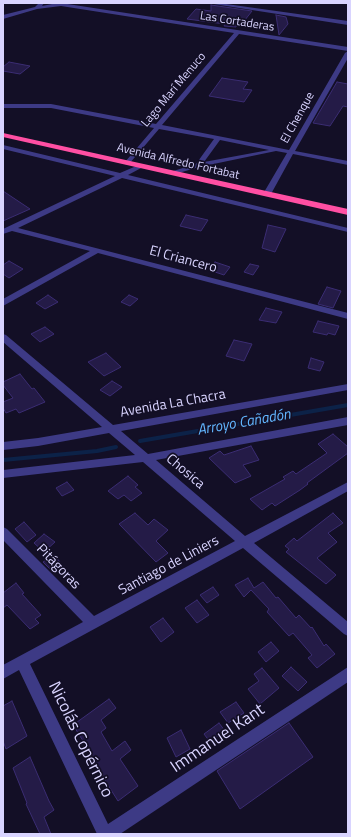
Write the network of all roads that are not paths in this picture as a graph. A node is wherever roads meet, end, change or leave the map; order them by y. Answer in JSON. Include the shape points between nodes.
{"nodes":[{"id":1,"x":42,"y":3,"type":"edge"},
{"id":2,"x":52,"y":3,"type":"edge"},
{"id":3,"x":98,"y":3,"type":"edge"},
{"id":4,"x":209,"y":3,"type":"edge"},
{"id":5,"x":66,"y":5,"type":"junction"},
{"id":6,"x":38,"y":8,"type":"junction"},
{"id":7,"x":90,"y":9,"type":"junction"},
{"id":8,"x":3,"y":17,"type":"edge"},
{"id":9,"x":348,"y":23,"type":"edge"},
{"id":10,"x":238,"y":32,"type":"junction"},
{"id":11,"x":348,"y":49,"type":"edge"},
{"id":12,"x":348,"y":53,"type":"edge"},
{"id":13,"x":3,"y":106,"type":"edge"},
{"id":14,"x":158,"y":127,"type":"junction"},
{"id":15,"x":3,"y":135,"type":"edge"},
{"id":16,"x":218,"y":138,"type":"junction"},
{"id":17,"x":3,"y":147,"type":"edge"},
{"id":18,"x":278,"y":150,"type":"junction"},
{"id":19,"x":291,"y":152,"type":"junction"},
{"id":20,"x":127,"y":163,"type":"junction"},
{"id":21,"x":348,"y":163,"type":"edge"},
{"id":22,"x":198,"y":165,"type":"junction"},
{"id":23,"x":141,"y":166,"type":"junction"},
{"id":24,"x":172,"y":173,"type":"junction"},
{"id":25,"x":122,"y":176,"type":"junction"},
{"id":26,"x":267,"y":194,"type":"junction"},
{"id":27,"x":348,"y":212,"type":"edge"},
{"id":28,"x":7,"y":230,"type":"edge"},
{"id":29,"x":348,"y":230,"type":"edge"},
{"id":30,"x":96,"y":251,"type":"junction"},
{"id":31,"x":3,"y":303,"type":"edge"},
{"id":32,"x":348,"y":316,"type":"edge"},
{"id":33,"x":3,"y":337,"type":"edge"},
{"id":34,"x":348,"y":387,"type":"edge"},
{"id":35,"x":348,"y":421,"type":"edge"},
{"id":36,"x":112,"y":430,"type":"junction"},
{"id":37,"x":3,"y":446,"type":"edge"},
{"id":38,"x":146,"y":458,"type":"junction"},
{"id":39,"x":3,"y":474,"type":"edge"},
{"id":40,"x":346,"y":489,"type":"edge"},
{"id":41,"x":3,"y":532,"type":"edge"},
{"id":42,"x":245,"y":542,"type":"junction"},
{"id":43,"x":92,"y":623,"type":"junction"},
{"id":44,"x":348,"y":630,"type":"edge"},
{"id":45,"x":22,"y":662,"type":"junction"},
{"id":46,"x":3,"y":672,"type":"edge"},
{"id":47,"x":348,"y":674,"type":"edge"},
{"id":48,"x":106,"y":834,"type":"edge"}],
"edges":[{"from":1,"to":6,"type":"street"},
{"from":2,"to":5,"type":"street","name":"Las Cortaderas"},
{"from":3,"to":7,"type":"street"},
{"from":4,"to":9,"type":"street"},
{"from":5,"to":6,"type":"street"},
{"from":5,"to":7,"type":"street","name":"Las Cortaderas"},
{"from":6,"to":8,"type":"street"},
{"from":7,"to":10,"type":"street","name":"Las Cortaderas"},
{"from":10,"to":11,"type":"street","name":"Las Cortaderas"},
{"from":10,"to":14,"type":"street","name":"Lago Marí Menuco"},
{"from":12,"to":19,"type":"street","name":"El Chenque"},
{"from":13,"to":14,"type":"street","via":[[51,106]]},
{"from":14,"to":16,"type":"street"},
{"from":14,"to":20,"type":"street","name":"Lago Marí Menuco"},
{"from":15,"to":20,"type":"highway","name":"Avenida Alfredo Fortabat"},
{"from":16,"to":18,"type":"street"},
{"from":16,"to":22,"type":"street"},
{"from":17,"to":25,"type":"street"},
{"from":18,"to":19,"type":"street"},
{"from":18,"to":22,"type":"street"},
{"from":19,"to":21,"type":"street"},
{"from":19,"to":26,"type":"street","name":"El Chenque"},
{"from":20,"to":23,"type":"highway","name":"Avenida Alfredo Fortabat"},
{"from":22,"to":24,"type":"street"},
{"from":23,"to":24,"type":"highway","name":"Avenida Alfredo Fortabat"},
{"from":23,"to":25,"type":"street"},
{"from":24,"to":26,"type":"highway","name":"Avenida Alfredo Fortabat"},
{"from":25,"to":28,"type":"street"},
{"from":25,"to":29,"type":"street"},
{"from":26,"to":27,"type":"highway","name":"Avenida Alfredo Fortabat"},
{"from":28,"to":30,"type":"street","name":"El Criancero"},
{"from":30,"to":31,"type":"street"},
{"from":30,"to":32,"type":"street","name":"El Criancero"},
{"from":33,"to":36,"type":"street","name":"Chosica"},
{"from":34,"to":36,"type":"street","name":"Avenida La Chacra"},
{"from":35,"to":38,"type":"street"},
{"from":36,"to":37,"type":"street","name":"Avenida La Chacra"},
{"from":36,"to":38,"type":"street","name":"Chosica"},
{"from":38,"to":39,"type":"street"},
{"from":38,"to":42,"type":"street","name":"Chosica"},
{"from":40,"to":42,"type":"street","name":"Santiago de Liniers"},
{"from":41,"to":43,"type":"street","name":"Pitágoras"},
{"from":42,"to":43,"type":"street","name":"Santiago de Liniers"},
{"from":42,"to":44,"type":"street","name":"Chosica"},
{"from":43,"to":45,"type":"street","name":"Santiago de Liniers"},
{"from":45,"to":46,"type":"street","name":"Santiago de Liniers"},
{"from":45,"to":48,"type":"street","name":"Nicolás Copérnico"},
{"from":47,"to":48,"type":"street","name":"Immanuel Kant"}]}
